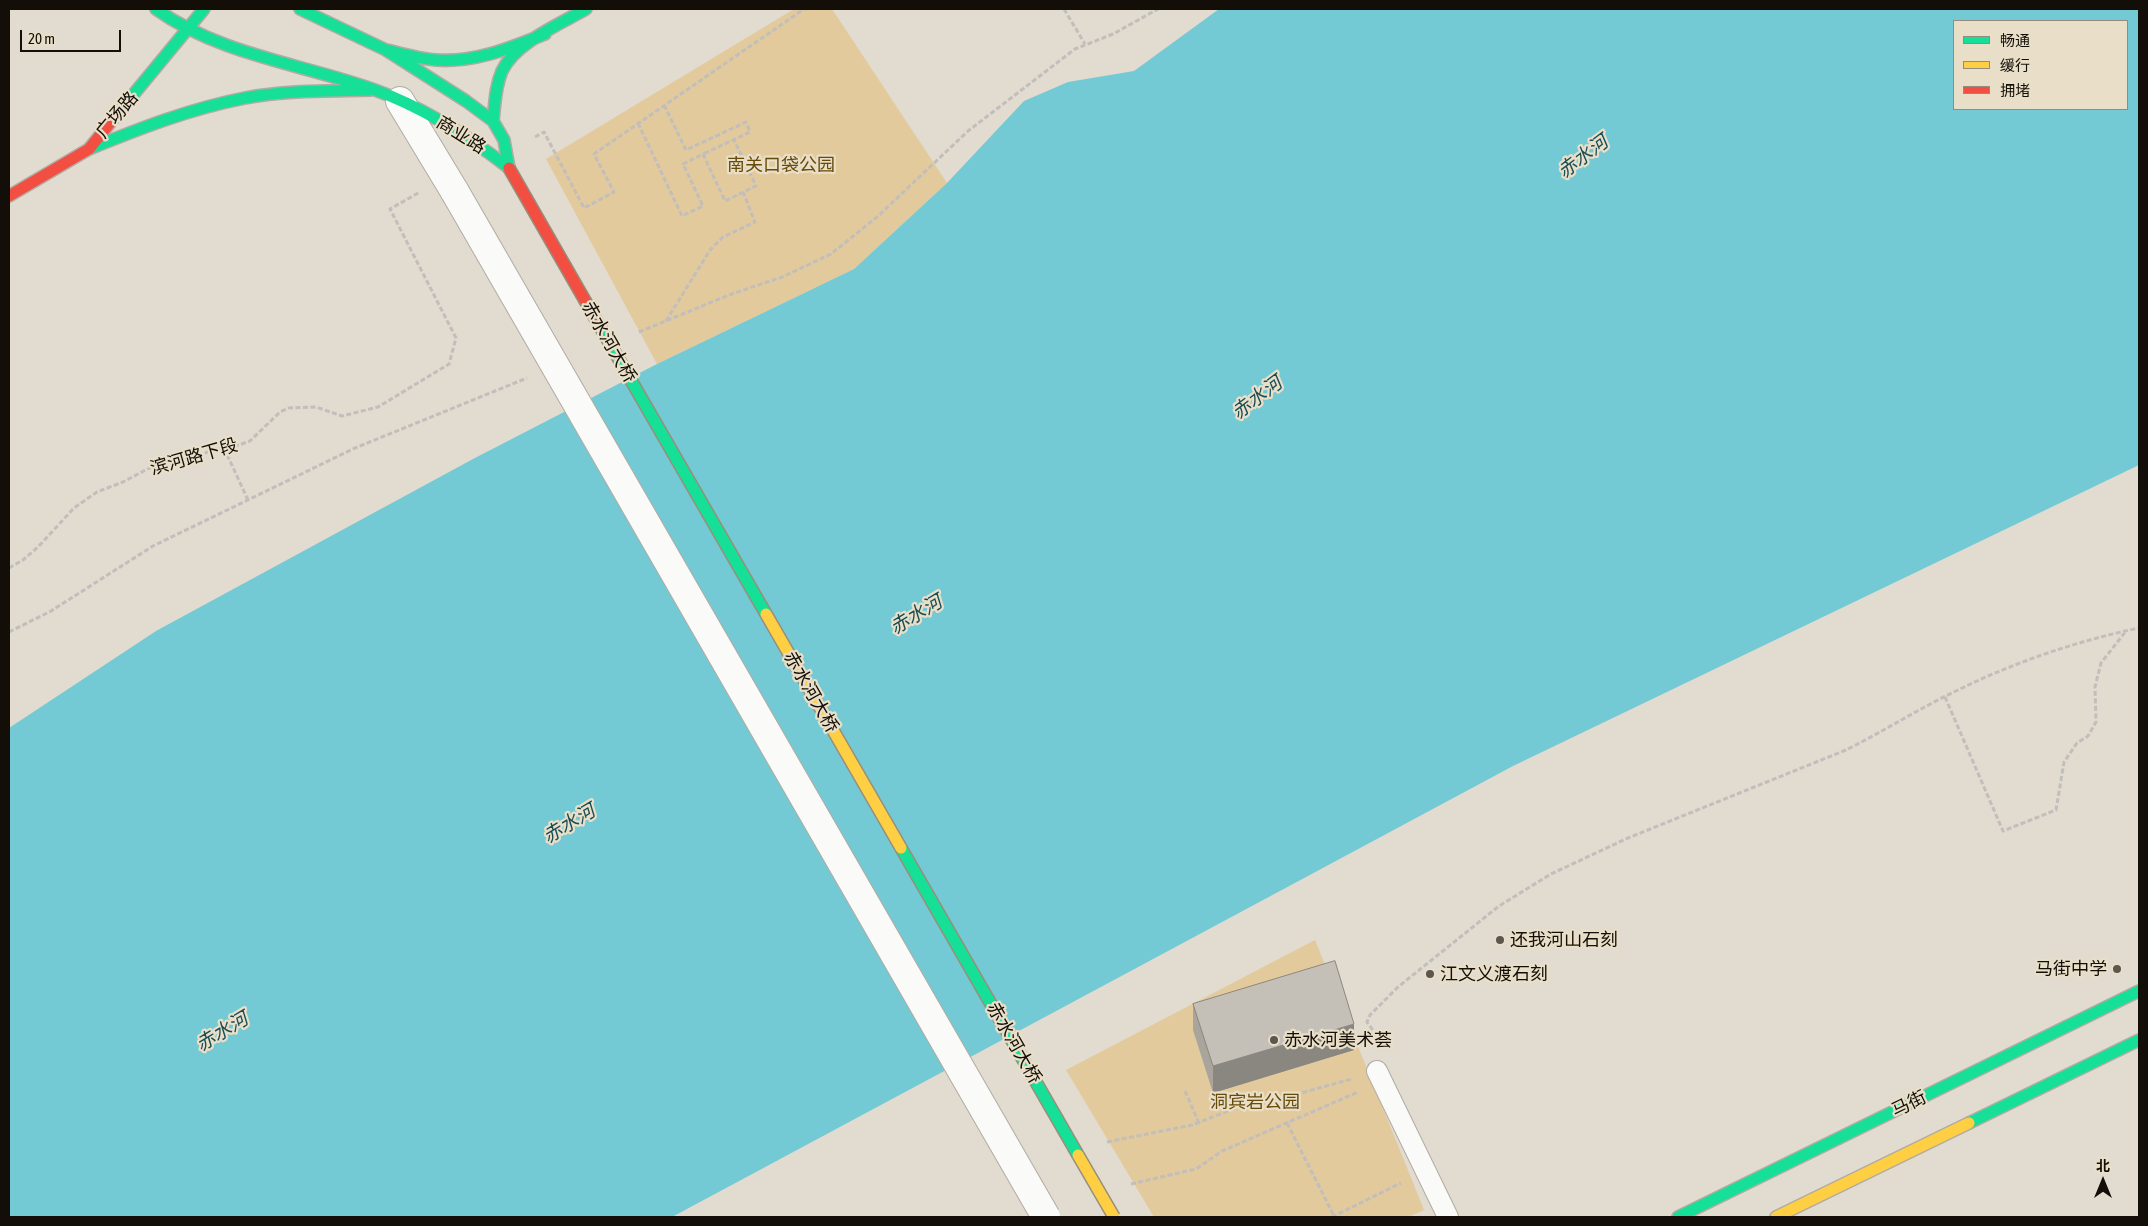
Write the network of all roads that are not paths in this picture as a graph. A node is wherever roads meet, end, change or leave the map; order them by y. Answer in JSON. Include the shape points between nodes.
{"nodes":[{"id":1,"x":156,"y":9,"type":"edge"},
{"id":2,"x":204,"y":9,"type":"edge"},
{"id":3,"x":300,"y":9,"type":"edge"},
{"id":4,"x":586,"y":9,"type":"edge"},
{"id":5,"x":189,"y":29,"type":"junction"},
{"id":6,"x":545,"y":34,"type":"junction"},
{"id":7,"x":386,"y":50,"type":"junction"},
{"id":8,"x":376,"y":90,"type":"junction"},
{"id":9,"x":400,"y":101,"type":"junction"},
{"id":10,"x":493,"y":121,"type":"junction"},
{"id":11,"x":89,"y":149,"type":"junction"},
{"id":12,"x":509,"y":168,"type":"junction"},
{"id":13,"x":9,"y":196,"type":"edge"},
{"id":14,"x":2139,"y":991,"type":"edge"},
{"id":15,"x":2139,"y":1040,"type":"edge"},
{"id":16,"x":1379,"y":1077,"type":"road end"},
{"id":17,"x":1046,"y":1217,"type":"edge"},
{"id":18,"x":1114,"y":1217,"type":"edge"},
{"id":19,"x":1448,"y":1217,"type":"edge"},
{"id":20,"x":1678,"y":1217,"type":"edge"},
{"id":21,"x":1776,"y":1217,"type":"edge"}],
"edges":[{"from":1,"to":5,"type":"main road","name":"商业路"},
{"from":2,"to":5,"type":"main road","name":"广场路"},
{"from":3,"to":7,"type":"main road","name":"商业路"},
{"from":4,"to":6,"type":"main road"},
{"from":5,"to":8,"type":"main road","name":"商业路","via":[[263,57]]},
{"from":5,"to":11,"type":"main road","name":"广场路"},
{"from":6,"to":7,"type":"main road","via":[[512,48],[466,59],[435,60]]},
{"from":6,"to":10,"type":"main road","via":[[506,64],[498,86]]},
{"from":7,"to":10,"type":"main road","name":"商业路"},
{"from":8,"to":9,"type":"main road","name":"商业路"},
{"from":8,"to":11,"type":"main road","via":[[280,93],[245,98],[175,115]]},
{"from":9,"to":12,"type":"main road","name":"商业路","via":[[442,121]]},
{"from":9,"to":17,"type":"street","bridge":true},
{"from":10,"to":12,"type":"main road","name":"商业路","via":[[502,135]]},
{"from":11,"to":13,"type":"main road","name":"广场路"},
{"from":12,"to":18,"type":"main road","name":"赤水河大桥","bridge":true},
{"from":14,"to":20,"type":"main road","name":"马街"},
{"from":15,"to":21,"type":"main road"},
{"from":16,"to":19,"type":"lane"}]}
